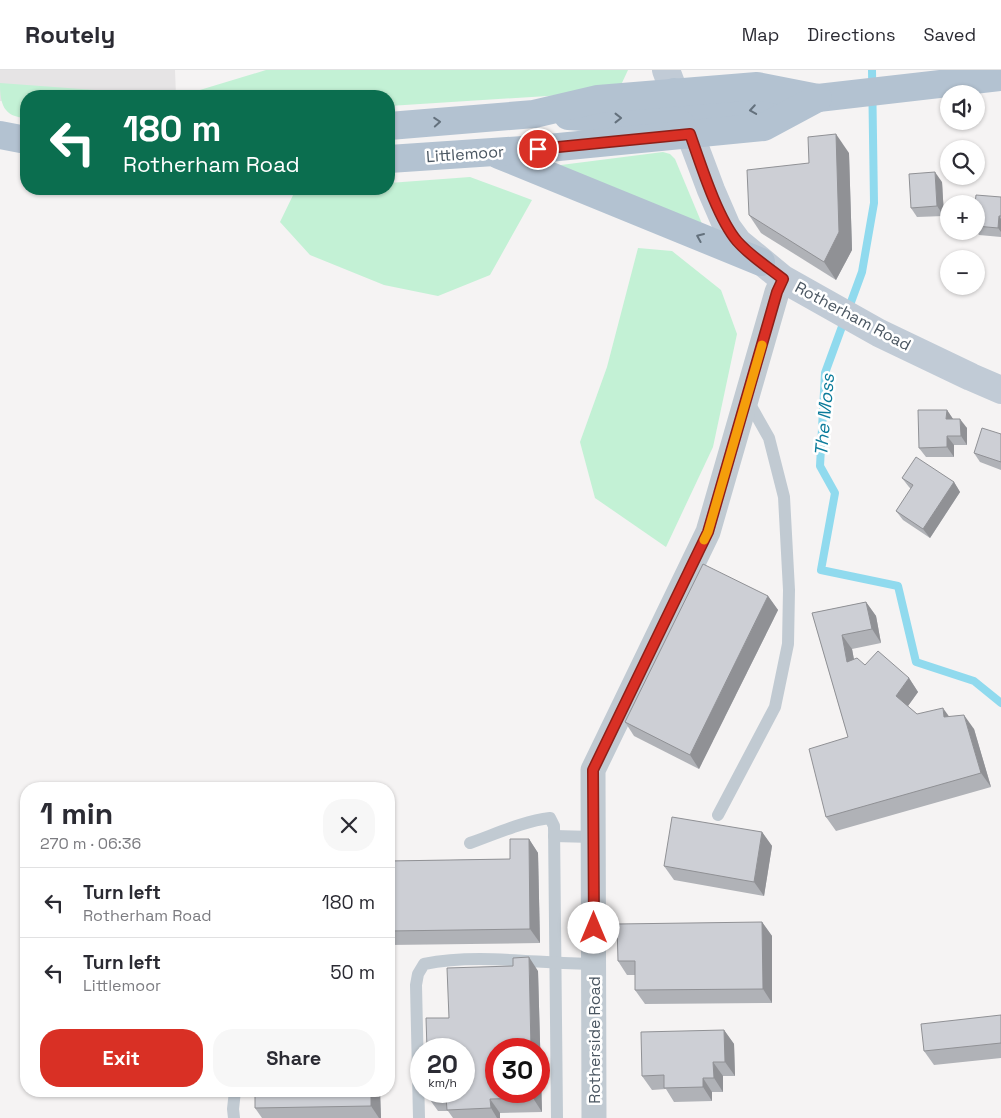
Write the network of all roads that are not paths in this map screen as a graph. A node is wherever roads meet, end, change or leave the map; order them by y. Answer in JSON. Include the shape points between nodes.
{"nodes":[{"id":1,"x":1001,"y":77,"type":"edge"},
{"id":2,"x":670,"y":81,"type":"edge"},
{"id":3,"x":818,"y":98,"type":"junction"},
{"id":4,"x":534,"y":114,"type":"junction"},
{"id":5,"x":395,"y":126,"type":"edge"},
{"id":6,"x":690,"y":134,"type":"junction"},
{"id":7,"x":0,"y":135,"type":"edge"},
{"id":8,"x":20,"y":139,"type":"edge"},
{"id":9,"x":492,"y":152,"type":"junction"},
{"id":10,"x":395,"y":160,"type":"edge"},
{"id":11,"x":761,"y":262,"type":"junction"},
{"id":12,"x":783,"y":279,"type":"junction"},
{"id":13,"x":1001,"y":390,"type":"edge"},
{"id":14,"x":747,"y":399,"type":"junction"},
{"id":15,"x":718,"y":815,"type":"dead end"},
{"id":16,"x":554,"y":836,"type":"junction"},
{"id":17,"x":593,"y":837,"type":"junction"},
{"id":18,"x":470,"y":843,"type":"dead end"},
{"id":19,"x":556,"y":964,"type":"junction"},
{"id":20,"x":594,"y":964,"type":"junction"},
{"id":21,"x":234,"y":1097,"type":"edge"},
{"id":22,"x":234,"y":1118,"type":"edge"},
{"id":23,"x":418,"y":1118,"type":"edge"},
{"id":24,"x":557,"y":1118,"type":"edge"},
{"id":25,"x":594,"y":1118,"type":"edge"}],
"edges":[{"from":1,"to":3,"type":"main road"},
{"from":2,"to":3,"type":"main road","via":[[693,105],[704,109],[742,111]]},
{"from":2,"to":4,"type":"main road","name":"Littlemoor"},
{"from":2,"to":6,"type":"main road","name":"Rotherham Road"},
{"from":3,"to":6,"type":"main road","name":"Littlemoor","via":[[764,127]]},
{"from":5,"to":4,"type":"main road","name":"Littlemoor","one_way":true},
{"from":4,"to":6,"type":"main road","one_way":true,"via":[[616,119],[656,117],[674,120]]},
{"from":6,"to":9,"type":"main road","name":"Littlemoor"},
{"from":6,"to":11,"type":"main road","name":"Rotherham Road","via":[[727,227],[738,242]]},
{"from":7,"to":8,"type":"main road"},
{"from":9,"to":10,"type":"main road","name":"Littlemoor"},
{"from":11,"to":9,"type":"main road","one_way":true},
{"from":11,"to":12,"type":"main road","name":"Rotherham Road"},
{"from":12,"to":13,"type":"main road","name":"Rotherham Road","via":[[879,333]]},
{"from":12,"to":14,"type":"street","name":"Rotherside Road"},
{"from":14,"to":15,"type":"lane","via":[[769,438],[784,496],[788,644],[775,707]]},
{"from":14,"to":17,"type":"street","name":"Rotherside Road","via":[[708,532],[593,770]]},
{"from":16,"to":17,"type":"lane"},
{"from":16,"to":18,"type":"lane","via":[[550,818]]},
{"from":16,"to":19,"type":"lane"},
{"from":17,"to":20,"type":"street","name":"Rotherside Road"},
{"from":19,"to":20,"type":"lane"},
{"from":19,"to":23,"type":"lane","via":[[523,960],[424,964],[416,986]]},
{"from":19,"to":24,"type":"lane"},
{"from":20,"to":25,"type":"street","name":"Rotherside Road"},
{"from":21,"to":22,"type":"lane"}]}
